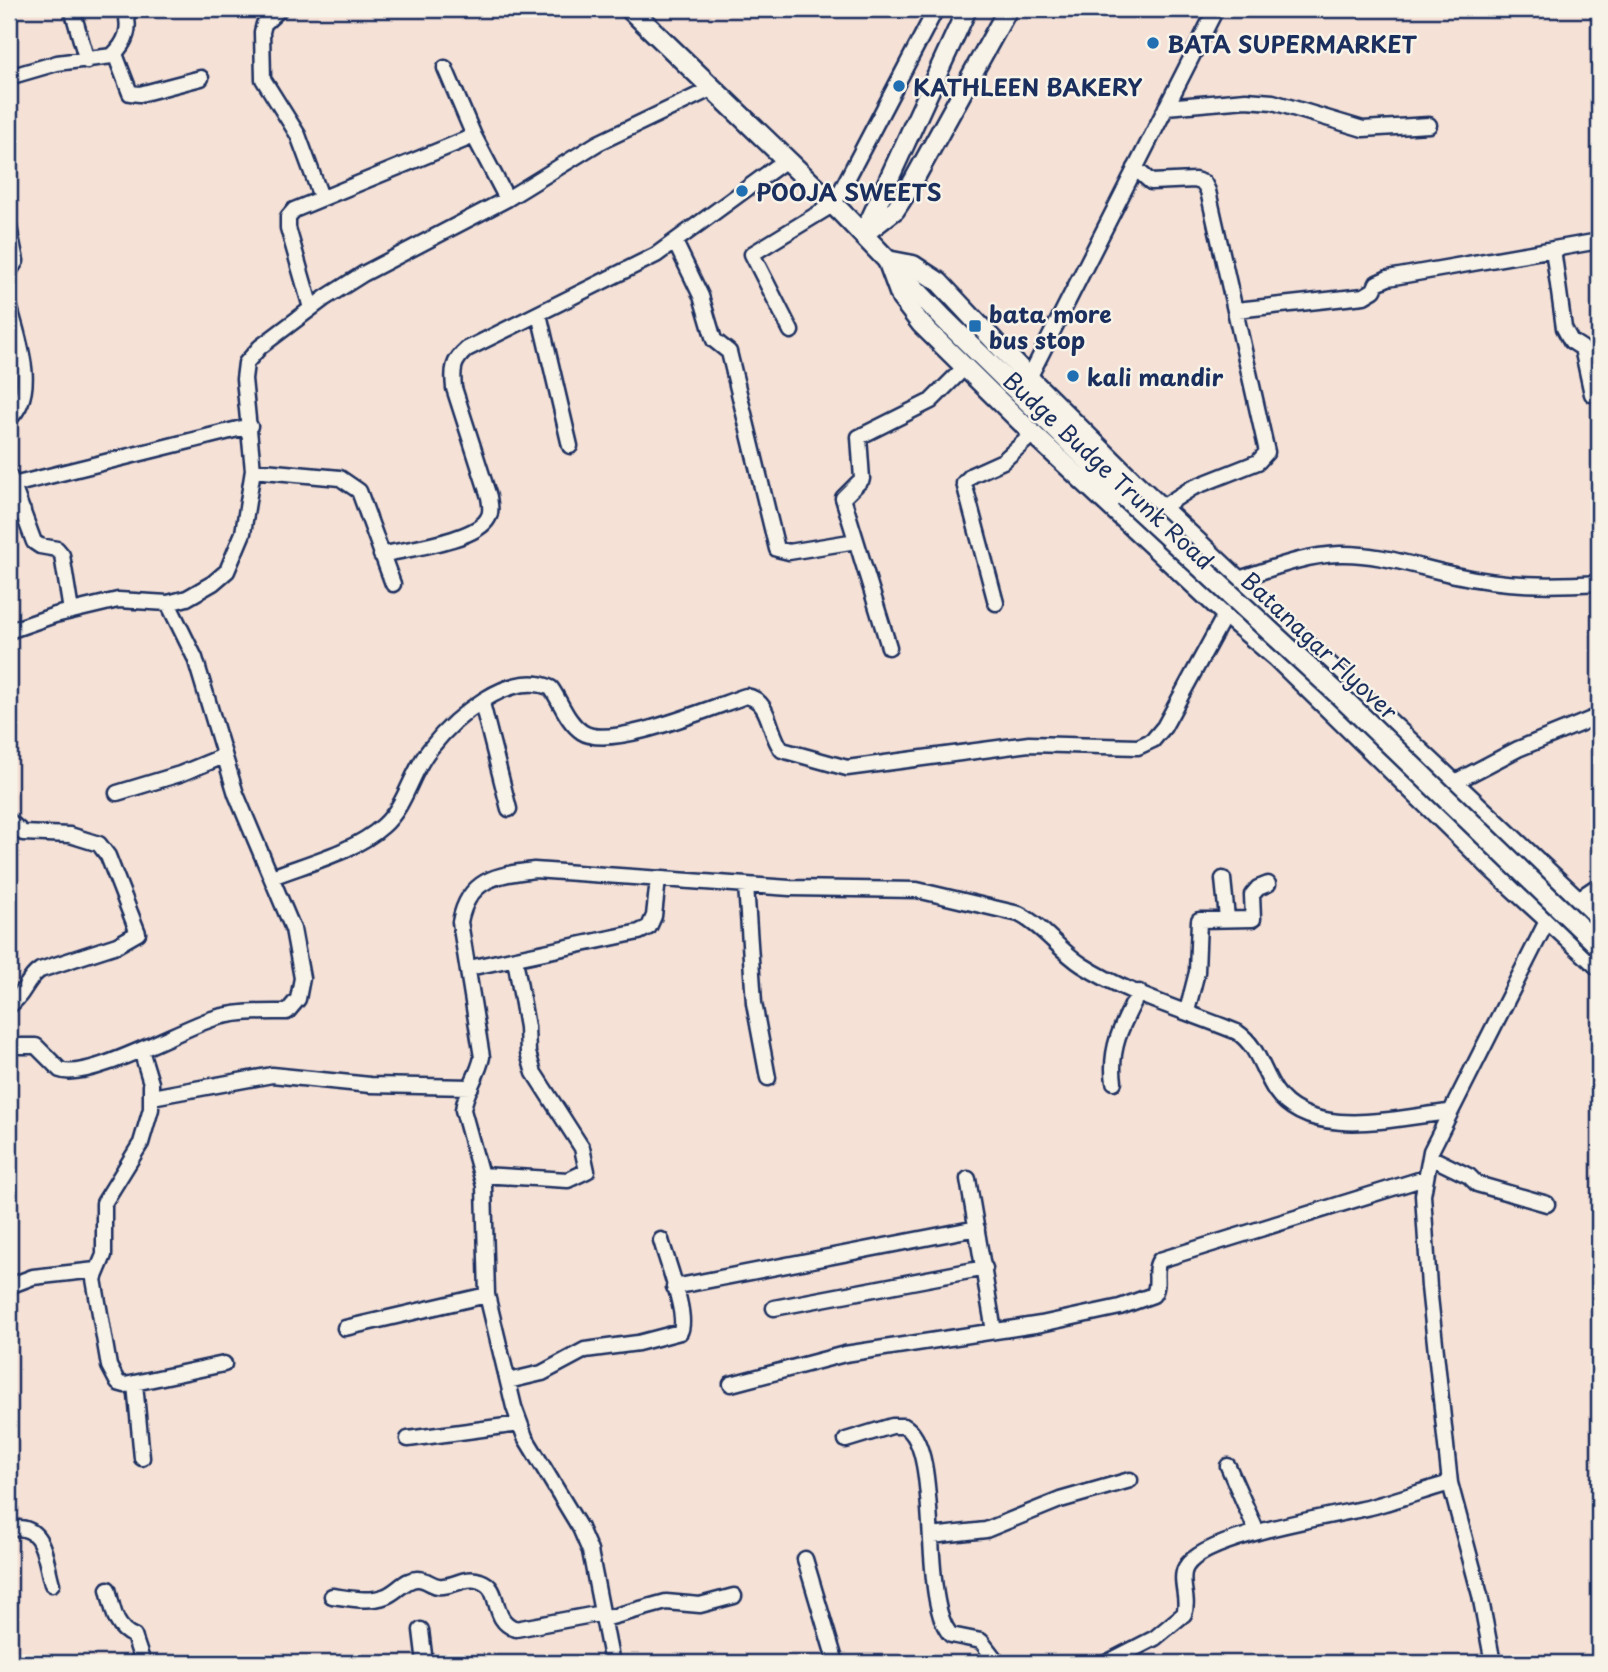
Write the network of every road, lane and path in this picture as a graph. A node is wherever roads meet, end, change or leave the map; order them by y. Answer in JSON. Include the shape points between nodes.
{"nodes":[{"id":1,"x":72,"y":9,"type":"edge"},
{"id":2,"x":125,"y":9,"type":"edge"},
{"id":3,"x":280,"y":9,"type":"edge"},
{"id":4,"x":630,"y":9,"type":"edge"},
{"id":5,"x":936,"y":9,"type":"edge"},
{"id":6,"x":967,"y":9,"type":"edge"},
{"id":7,"x":1008,"y":9,"type":"edge"},
{"id":8,"x":1216,"y":9,"type":"edge"},
{"id":9,"x":115,"y":54,"type":"junction"},
{"id":10,"x":9,"y":60,"type":"edge"},
{"id":11,"x":87,"y":61,"type":"junction"},
{"id":12,"x":445,"y":68,"type":"dead end"},
{"id":13,"x":11,"y":76,"type":"edge"},
{"id":14,"x":201,"y":78,"type":"dead end"},
{"id":15,"x":713,"y":89,"type":"junction"},
{"id":16,"x":1166,"y":107,"type":"junction"},
{"id":17,"x":1429,"y":125,"type":"dead end"},
{"id":18,"x":474,"y":136,"type":"junction"},
{"id":19,"x":786,"y":160,"type":"junction"},
{"id":20,"x":1135,"y":169,"type":"junction"},
{"id":21,"x":321,"y":197,"type":"junction"},
{"id":22,"x":507,"y":198,"type":"junction"},
{"id":23,"x":834,"y":204,"type":"junction"},
{"id":24,"x":9,"y":227,"type":"edge"},
{"id":25,"x":864,"y":234,"type":"junction"},
{"id":26,"x":1599,"y":241,"type":"edge"},
{"id":27,"x":675,"y":242,"type":"junction"},
{"id":28,"x":1553,"y":249,"type":"junction"},
{"id":29,"x":887,"y":260,"type":"junction"},
{"id":30,"x":9,"y":272,"type":"edge"},
{"id":31,"x":9,"y":304,"type":"edge"},
{"id":32,"x":311,"y":308,"type":"junction"},
{"id":33,"x":1236,"y":310,"type":"junction"},
{"id":34,"x":539,"y":314,"type":"junction"},
{"id":35,"x":791,"y":331,"type":"dead end"},
{"id":36,"x":965,"y":367,"type":"junction"},
{"id":37,"x":1029,"y":378,"type":"junction"},
{"id":38,"x":1591,"y":394,"type":"dead end"},
{"id":39,"x":9,"y":419,"type":"edge"},
{"id":40,"x":250,"y":426,"type":"junction"},
{"id":41,"x":1034,"y":434,"type":"junction"},
{"id":42,"x":570,"y":446,"type":"dead end"},
{"id":43,"x":253,"y":470,"type":"junction"},
{"id":44,"x":11,"y":480,"type":"edge"},
{"id":45,"x":1161,"y":508,"type":"junction"},
{"id":46,"x":16,"y":513,"type":"edge"},
{"id":47,"x":856,"y":541,"type":"junction"},
{"id":48,"x":381,"y":555,"type":"junction"},
{"id":49,"x":1236,"y":579,"type":"junction"},
{"id":50,"x":1599,"y":583,"type":"edge"},
{"id":51,"x":393,"y":584,"type":"dead end"},
{"id":52,"x":168,"y":603,"type":"junction"},
{"id":53,"x":996,"y":603,"type":"dead end"},
{"id":54,"x":71,"y":611,"type":"junction"},
{"id":55,"x":1228,"y":616,"type":"junction"},
{"id":56,"x":9,"y":631,"type":"edge"},
{"id":57,"x":889,"y":647,"type":"dead end"},
{"id":58,"x":482,"y":703,"type":"junction"},
{"id":59,"x":1599,"y":716,"type":"edge"},
{"id":60,"x":224,"y":755,"type":"junction"},
{"id":61,"x":1453,"y":783,"type":"junction"},
{"id":62,"x":117,"y":793,"type":"dead end"},
{"id":63,"x":509,"y":809,"type":"dead end"},
{"id":64,"x":9,"y":821,"type":"edge"},
{"id":65,"x":272,"y":877,"type":"junction"},
{"id":66,"x":658,"y":879,"type":"junction"},
{"id":67,"x":1223,"y":879,"type":"dead end"},
{"id":68,"x":1268,"y":884,"type":"dead end"},
{"id":69,"x":746,"y":885,"type":"junction"},
{"id":70,"x":1599,"y":885,"type":"edge"},
{"id":71,"x":1575,"y":898,"type":"junction"},
{"id":72,"x":1227,"y":918,"type":"junction"},
{"id":73,"x":1548,"y":919,"type":"junction"},
{"id":74,"x":1599,"y":920,"type":"edge"},
{"id":75,"x":1599,"y":946,"type":"edge"},
{"id":76,"x":515,"y":959,"type":"junction"},
{"id":77,"x":1599,"y":966,"type":"edge"},
{"id":78,"x":469,"y":968,"type":"junction"},
{"id":79,"x":1139,"y":992,"type":"junction"},
{"id":80,"x":9,"y":1006,"type":"edge"},
{"id":81,"x":1187,"y":1012,"type":"junction"},
{"id":82,"x":9,"y":1046,"type":"edge"},
{"id":83,"x":142,"y":1057,"type":"junction"},
{"id":84,"x":768,"y":1078,"type":"dead end"},
{"id":85,"x":1114,"y":1083,"type":"dead end"},
{"id":86,"x":471,"y":1087,"type":"junction"},
{"id":87,"x":152,"y":1090,"type":"junction"},
{"id":88,"x":1449,"y":1112,"type":"junction"},
{"id":89,"x":1430,"y":1157,"type":"junction"},
{"id":90,"x":481,"y":1175,"type":"junction"},
{"id":91,"x":1425,"y":1178,"type":"junction"},
{"id":92,"x":968,"y":1179,"type":"dead end"},
{"id":93,"x":1547,"y":1204,"type":"dead end"},
{"id":94,"x":977,"y":1228,"type":"junction"},
{"id":95,"x":661,"y":1240,"type":"dead end"},
{"id":96,"x":985,"y":1268,"type":"junction"},
{"id":97,"x":96,"y":1270,"type":"junction"},
{"id":98,"x":9,"y":1286,"type":"edge"},
{"id":99,"x":674,"y":1287,"type":"junction"},
{"id":100,"x":487,"y":1295,"type":"junction"},
{"id":101,"x":774,"y":1308,"type":"dead end"},
{"id":102,"x":345,"y":1328,"type":"dead end"},
{"id":103,"x":994,"y":1331,"type":"junction"},
{"id":104,"x":224,"y":1364,"type":"dead end"},
{"id":105,"x":508,"y":1381,"type":"junction"},
{"id":106,"x":135,"y":1384,"type":"junction"},
{"id":107,"x":731,"y":1384,"type":"dead end"},
{"id":108,"x":520,"y":1424,"type":"junction"},
{"id":109,"x":408,"y":1439,"type":"dead end"},
{"id":110,"x":846,"y":1440,"type":"dead end"},
{"id":111,"x":142,"y":1458,"type":"dead end"},
{"id":112,"x":1228,"y":1466,"type":"dead end"},
{"id":113,"x":1130,"y":1480,"type":"dead end"},
{"id":114,"x":1450,"y":1483,"type":"junction"},
{"id":115,"x":9,"y":1529,"type":"edge"},
{"id":116,"x":1257,"y":1532,"type":"junction"},
{"id":117,"x":931,"y":1536,"type":"junction"},
{"id":118,"x":805,"y":1559,"type":"dead end"},
{"id":119,"x":51,"y":1584,"type":"dead end"},
{"id":120,"x":108,"y":1589,"type":"dead end"},
{"id":121,"x":332,"y":1596,"type":"dead end"},
{"id":122,"x":734,"y":1596,"type":"dead end"},
{"id":123,"x":603,"y":1616,"type":"junction"},
{"id":124,"x":421,"y":1630,"type":"dead end"},
{"id":125,"x":143,"y":1663,"type":"edge"},
{"id":126,"x":425,"y":1663,"type":"edge"},
{"id":127,"x":612,"y":1663,"type":"edge"},
{"id":128,"x":836,"y":1663,"type":"edge"},
{"id":129,"x":998,"y":1663,"type":"edge"},
{"id":130,"x":1107,"y":1663,"type":"edge"},
{"id":131,"x":1493,"y":1663,"type":"edge"}],
"edges":[{"from":1,"to":11,"type":"street"},
{"from":2,"to":9,"type":"street","via":[[129,32]]},
{"from":3,"to":21,"type":"street","via":[[262,32],[263,79],[298,135]]},
{"from":4,"to":15,"type":"main road"},
{"from":5,"to":23,"type":"street"},
{"from":6,"to":25,"type":"street"},
{"from":7,"to":25,"type":"street","via":[[910,187],[895,210]]},
{"from":8,"to":16,"type":"street"},
{"from":9,"to":11,"type":"street"},
{"from":9,"to":14,"type":"street","via":[[130,93]]},
{"from":10,"to":13,"type":"street"},
{"from":11,"to":13,"type":"street","via":[[57,63]]},
{"from":12,"to":18,"type":"street"},
{"from":15,"to":19,"type":"main road"},
{"from":15,"to":22,"type":"street","via":[[589,148]]},
{"from":16,"to":17,"type":"street","via":[[1247,100],[1273,102],[1363,129]]},
{"from":16,"to":20,"type":"street"},
{"from":18,"to":21,"type":"street"},
{"from":18,"to":22,"type":"street"},
{"from":19,"to":23,"type":"main road"},
{"from":19,"to":27,"type":"street"},
{"from":20,"to":33,"type":"street","via":[[1151,182],[1205,183]]},
{"from":20,"to":37,"type":"street"},
{"from":21,"to":32,"type":"street","via":[[288,217]]},
{"from":22,"to":32,"type":"street","via":[[363,274]]},
{"from":23,"to":25,"type":"main road"},
{"from":23,"to":35,"type":"street","via":[[752,254]]},
{"from":24,"to":30,"type":"street","via":[[16,261]]},
{"from":25,"to":29,"type":"main road","name":"Batanagar Flyover"},
{"from":26,"to":28,"type":"street"},
{"from":27,"to":34,"type":"street"},
{"from":27,"to":47,"type":"street","via":[[697,286],[714,340],[729,352],[777,549],[789,552]]},
{"from":28,"to":33,"type":"street","via":[[1388,278],[1364,296]]},
{"from":28,"to":38,"type":"street","via":[[1564,328],[1582,348]]},
{"from":29,"to":36,"type":"street","name":"Budge Budge Trunk Road","via":[[901,298]]},
{"from":29,"to":37,"type":"street","name":"Budge Budge Trunk Road","via":[[927,272]]},
{"from":29,"to":75,"type":"main road","name":"Batanagar Flyover","bridge":true,"via":[[1125,497]]},
{"from":31,"to":39,"type":"street","via":[[26,383],[22,401]]},
{"from":32,"to":40,"type":"street","via":[[246,363]]},
{"from":33,"to":45,"type":"street","via":[[1267,452],[1258,462],[1192,488]]},
{"from":34,"to":42,"type":"street"},
{"from":34,"to":48,"type":"street","via":[[467,349],[455,359],[452,370],[489,497],[487,521],[462,536]]},
{"from":36,"to":41,"type":"street","name":"Budge Budge Trunk Road"},
{"from":36,"to":47,"type":"street","via":[[931,401],[859,437],[862,479],[843,498]]},
{"from":37,"to":45,"type":"street","name":"Budge Budge Trunk Road"},
{"from":40,"to":43,"type":"street"},
{"from":40,"to":44,"type":"street"},
{"from":41,"to":53,"type":"street","via":[[1003,461],[964,483]]},
{"from":41,"to":55,"type":"street","name":"Budge Budge Trunk Road"},
{"from":43,"to":48,"type":"street","via":[[340,478],[351,483],[359,491]]},
{"from":43,"to":52,"type":"street","via":[[243,533],[227,571],[187,598]]},
{"from":44,"to":46,"type":"street"},
{"from":45,"to":49,"type":"street","name":"Budge Budge Trunk Road"},
{"from":46,"to":54,"type":"street","via":[[34,542],[62,555]]},
{"from":47,"to":57,"type":"street"},
{"from":48,"to":51,"type":"street"},
{"from":49,"to":50,"type":"street","via":[[1304,558],[1340,554],[1375,556],[1531,587]]},
{"from":49,"to":61,"type":"street","name":"Budge Budge Trunk Road"},
{"from":52,"to":54,"type":"street","via":[[118,600]]},
{"from":52,"to":60,"type":"street","via":[[195,658]]},
{"from":54,"to":56,"type":"street"},
{"from":55,"to":58,"type":"street","via":[[1164,727],[1153,740],[1138,747],[999,746],[847,768],[782,750],[762,703],[746,696],[606,739],[580,731],[551,688],[543,684],[508,688]]},
{"from":55,"to":73,"type":"street","name":"Budge Budge Trunk Road"},
{"from":58,"to":63,"type":"street"},
{"from":58,"to":65,"type":"street","via":[[429,749],[393,816],[381,828],[360,842]]},
{"from":59,"to":61,"type":"street"},
{"from":60,"to":62,"type":"street"},
{"from":60,"to":65,"type":"street"},
{"from":61,"to":71,"type":"street","name":"Budge Budge Trunk Road"},
{"from":64,"to":80,"type":"street","via":[[23,833],[70,835],[99,844],[138,933],[117,945],[40,970]]},
{"from":65,"to":83,"type":"street","via":[[299,954],[302,978],[293,1008],[212,1019]]},
{"from":66,"to":69,"type":"street"},
{"from":66,"to":76,"type":"street","via":[[649,927]]},
{"from":66,"to":78,"type":"street","via":[[534,870],[485,882],[471,891],[460,922]]},
{"from":67,"to":72,"type":"street"},
{"from":68,"to":72,"type":"street","via":[[1252,895],[1253,919]]},
{"from":69,"to":79,"type":"street","via":[[917,890],[1019,914],[1081,964]]},
{"from":69,"to":84,"type":"street","via":[[754,1003]]},
{"from":70,"to":71,"type":"street"},
{"from":71,"to":73,"type":"street"},
{"from":71,"to":74,"type":"street","name":"Budge Budge Trunk Road"},
{"from":72,"to":81,"type":"street","via":[[1199,920],[1197,972]]},
{"from":73,"to":77,"type":"street","name":"Budge Budge Trunk Road"},
{"from":73,"to":88,"type":"street"},
{"from":76,"to":78,"type":"street"},
{"from":76,"to":90,"type":"street","via":[[534,1073],[582,1148],[587,1171],[568,1180]]},
{"from":78,"to":86,"type":"street","via":[[482,1057]]},
{"from":79,"to":81,"type":"street"},
{"from":79,"to":85,"type":"street","via":[[1105,1064]]},
{"from":81,"to":88,"type":"street","via":[[1243,1036],[1275,1090],[1303,1114],[1338,1124]]},
{"from":82,"to":83,"type":"street","via":[[36,1046],[67,1073]]},
{"from":83,"to":87,"type":"street"},
{"from":86,"to":87,"type":"street","via":[[370,1085],[272,1075]]},
{"from":86,"to":90,"type":"street","via":[[463,1110]]},
{"from":87,"to":97,"type":"street","via":[[141,1143],[104,1203],[104,1255]]},
{"from":88,"to":89,"type":"street"},
{"from":89,"to":91,"type":"street"},
{"from":89,"to":93,"type":"street","via":[[1477,1184]]},
{"from":90,"to":100,"type":"street","via":[[487,1209]]},
{"from":91,"to":103,"type":"street","via":[[1160,1259],[1156,1291],[1149,1298]]},
{"from":91,"to":114,"type":"street","via":[[1429,1287]]},
{"from":92,"to":94,"type":"street"},
{"from":94,"to":96,"type":"street"},
{"from":94,"to":99,"type":"street"},
{"from":95,"to":99,"type":"street"},
{"from":96,"to":101,"type":"street"},
{"from":96,"to":103,"type":"street"},
{"from":97,"to":98,"type":"street","via":[[33,1277]]},
{"from":97,"to":106,"type":"street","via":[[93,1289],[109,1366],[118,1383]]},
{"from":99,"to":105,"type":"street","via":[[683,1326],[680,1332],[585,1349],[542,1373]]},
{"from":100,"to":102,"type":"street"},
{"from":100,"to":105,"type":"street"},
{"from":103,"to":107,"type":"street","via":[[845,1354]]},
{"from":104,"to":106,"type":"street"},
{"from":105,"to":108,"type":"street"},
{"from":106,"to":111,"type":"street"},
{"from":108,"to":109,"type":"street"},
{"from":108,"to":123,"type":"street","via":[[585,1540]]},
{"from":110,"to":117,"type":"street","via":[[892,1426],[911,1430],[922,1454]]},
{"from":112,"to":116,"type":"street"},
{"from":113,"to":117,"type":"street","via":[[1060,1500],[986,1530]]},
{"from":114,"to":116,"type":"street","via":[[1370,1507]]},
{"from":114,"to":131,"type":"street"},
{"from":115,"to":119,"type":"street","via":[[22,1526],[38,1537]]},
{"from":116,"to":130,"type":"street","via":[[1191,1561],[1183,1574],[1184,1614],[1155,1638]]},
{"from":117,"to":129,"type":"street","via":[[943,1627],[951,1635],[981,1642]]},
{"from":118,"to":128,"type":"street"},
{"from":120,"to":125,"type":"street","via":[[117,1623],[134,1636]]},
{"from":121,"to":123,"type":"street","via":[[368,1600],[396,1592],[419,1578],[443,1587],[470,1579],[487,1584],[500,1619],[516,1629]]},
{"from":122,"to":123,"type":"street","via":[[700,1605],[666,1602]]},
{"from":123,"to":127,"type":"street"},
{"from":124,"to":126,"type":"street"}]}
